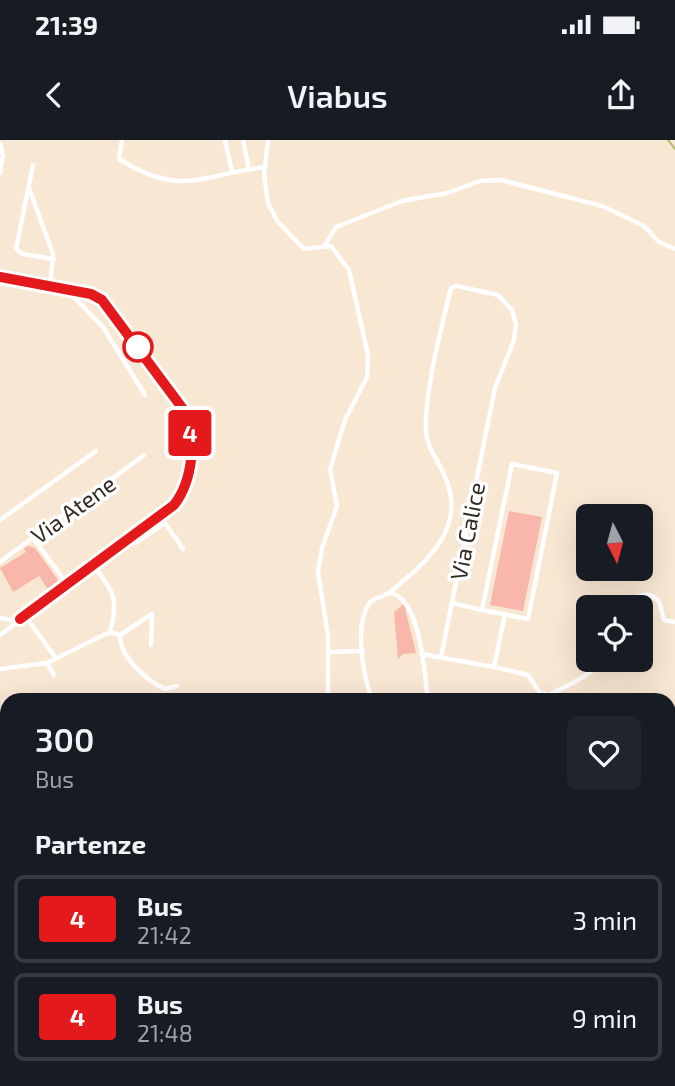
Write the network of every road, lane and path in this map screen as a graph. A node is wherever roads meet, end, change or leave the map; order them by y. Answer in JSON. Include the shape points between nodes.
{"nodes":[{"id":1,"x":122,"y":140,"type":"edge"},
{"id":2,"x":225,"y":140,"type":"edge"},
{"id":3,"x":243,"y":140,"type":"edge"},
{"id":4,"x":268,"y":140,"type":"edge"},
{"id":5,"x":0,"y":144,"type":"edge"},
{"id":6,"x":33,"y":166,"type":"dead end"},
{"id":7,"x":265,"y":167,"type":"junction"},
{"id":8,"x":249,"y":169,"type":"junction"},
{"id":9,"x":232,"y":172,"type":"junction"},
{"id":10,"x":0,"y":173,"type":"edge"},
{"id":11,"x":29,"y":187,"type":"junction"},
{"id":12,"x":325,"y":245,"type":"junction"},
{"id":13,"x":675,"y":249,"type":"edge"},
{"id":14,"x":54,"y":259,"type":"junction"},
{"id":15,"x":0,"y":277,"type":"edge"},
{"id":16,"x":50,"y":287,"type":"junction"},
{"id":17,"x":66,"y":289,"type":"junction"},
{"id":18,"x":145,"y":395,"type":"dead end"},
{"id":19,"x":96,"y":451,"type":"dead end"},
{"id":20,"x":145,"y":455,"type":"dead end"},
{"id":21,"x":0,"y":520,"type":"edge"},
{"id":22,"x":33,"y":538,"type":"junction"},
{"id":23,"x":133,"y":539,"type":"junction"},
{"id":24,"x":183,"y":549,"type":"dead end"},
{"id":25,"x":0,"y":562,"type":"edge"},
{"id":26,"x":94,"y":566,"type":"junction"},
{"id":27,"x":68,"y":585,"type":"junction"},
{"id":28,"x":389,"y":593,"type":"junction"},
{"id":29,"x":653,"y":597,"type":"edge"},
{"id":30,"x":452,"y":603,"type":"junction"},
{"id":31,"x":482,"y":610,"type":"junction"},
{"id":32,"x":505,"y":614,"type":"junction"},
{"id":33,"x":23,"y":617,"type":"junction"},
{"id":34,"x":0,"y":620,"type":"edge"},
{"id":35,"x":675,"y":622,"type":"edge"},
{"id":36,"x":2,"y":632,"type":"edge"},
{"id":37,"x":110,"y":632,"type":"junction"},
{"id":38,"x":120,"y":635,"type":"junction"},
{"id":39,"x":151,"y":645,"type":"dead end"},
{"id":40,"x":363,"y":650,"type":"junction"},
{"id":41,"x":328,"y":653,"type":"junction"},
{"id":42,"x":421,"y":654,"type":"junction"},
{"id":43,"x":441,"y":657,"type":"junction"},
{"id":44,"x":57,"y":658,"type":"junction"},
{"id":45,"x":47,"y":663,"type":"junction"},
{"id":46,"x":494,"y":667,"type":"junction"},
{"id":47,"x":0,"y":669,"type":"edge"},
{"id":48,"x":590,"y":672,"type":"edge"},
{"id":49,"x":54,"y":675,"type":"dead end"},
{"id":50,"x":177,"y":686,"type":"dead end"},
{"id":51,"x":328,"y":693,"type":"edge"},
{"id":52,"x":371,"y":693,"type":"edge"},
{"id":53,"x":427,"y":693,"type":"edge"},
{"id":54,"x":540,"y":693,"type":"edge"},
{"id":55,"x":553,"y":693,"type":"edge"}],
"edges":[{"from":1,"to":9,"type":"street","via":[[119,159],[166,181],[190,182]]},
{"from":2,"to":9,"type":"street"},
{"from":3,"to":8,"type":"street"},
{"from":4,"to":7,"type":"street"},
{"from":5,"to":10,"type":"street"},
{"from":6,"to":11,"type":"street"},
{"from":7,"to":8,"type":"street"},
{"from":7,"to":12,"type":"street","via":[[268,203],[278,222],[304,249]]},
{"from":8,"to":9,"type":"street"},
{"from":11,"to":14,"type":"street"},
{"from":11,"to":14,"type":"street","via":[[16,248],[22,254]]},
{"from":12,"to":13,"type":"street","via":[[336,227],[392,205],[480,181],[501,180],[602,206],[645,226],[659,242]]},
{"from":12,"to":41,"type":"street","via":[[337,250],[349,270],[369,368],[331,462],[338,499],[318,572]]},
{"from":14,"to":16,"type":"street"},
{"from":15,"to":16,"type":"street"},
{"from":16,"to":17,"type":"street"},
{"from":17,"to":18,"type":"street","via":[[103,327]]},
{"from":17,"to":23,"type":"street","via":[[91,294],[108,305],[189,422],[190,457],[183,491],[164,515]]},
{"from":19,"to":21,"type":"street","name":"Via Atene"},
{"from":20,"to":22,"type":"street","name":"Via Atene"},
{"from":22,"to":25,"type":"street","name":"Via Atene"},
{"from":22,"to":27,"type":"street"},
{"from":23,"to":24,"type":"street","via":[[136,543],[165,523]]},
{"from":23,"to":26,"type":"street"},
{"from":26,"to":27,"type":"street"},
{"from":26,"to":37,"type":"street","via":[[114,594]]},
{"from":27,"to":33,"type":"street"},
{"from":28,"to":30,"type":"street","name":"Via Calice","via":[[437,550],[450,518],[447,479],[425,433],[454,286],[498,295],[515,316],[514,340],[498,377]]},
{"from":28,"to":40,"type":"street","via":[[374,597],[366,607]]},
{"from":28,"to":42,"type":"street","via":[[400,595],[410,606]]},
{"from":29,"to":35,"type":"street","via":[[659,601],[664,620]]},
{"from":30,"to":31,"type":"street"},
{"from":30,"to":43,"type":"street","name":"Via Calice"},
{"from":31,"to":32,"type":"street"},
{"from":31,"to":32,"type":"street","via":[[512,464],[557,473],[528,619]]},
{"from":32,"to":46,"type":"street"},
{"from":33,"to":34,"type":"street"},
{"from":33,"to":36,"type":"street"},
{"from":33,"to":44,"type":"street"},
{"from":37,"to":38,"type":"street"},
{"from":37,"to":44,"type":"street"},
{"from":38,"to":39,"type":"street","via":[[152,614]]},
{"from":38,"to":50,"type":"street","via":[[120,643],[139,670],[165,689]]},
{"from":40,"to":41,"type":"street"},
{"from":40,"to":52,"type":"street"},
{"from":41,"to":51,"type":"street"},
{"from":42,"to":43,"type":"street"},
{"from":42,"to":53,"type":"street"},
{"from":43,"to":46,"type":"street"},
{"from":44,"to":45,"type":"street"},
{"from":45,"to":47,"type":"street"},
{"from":45,"to":49,"type":"street"},
{"from":46,"to":54,"type":"street","via":[[527,675]]},
{"from":48,"to":55,"type":"street"}]}
